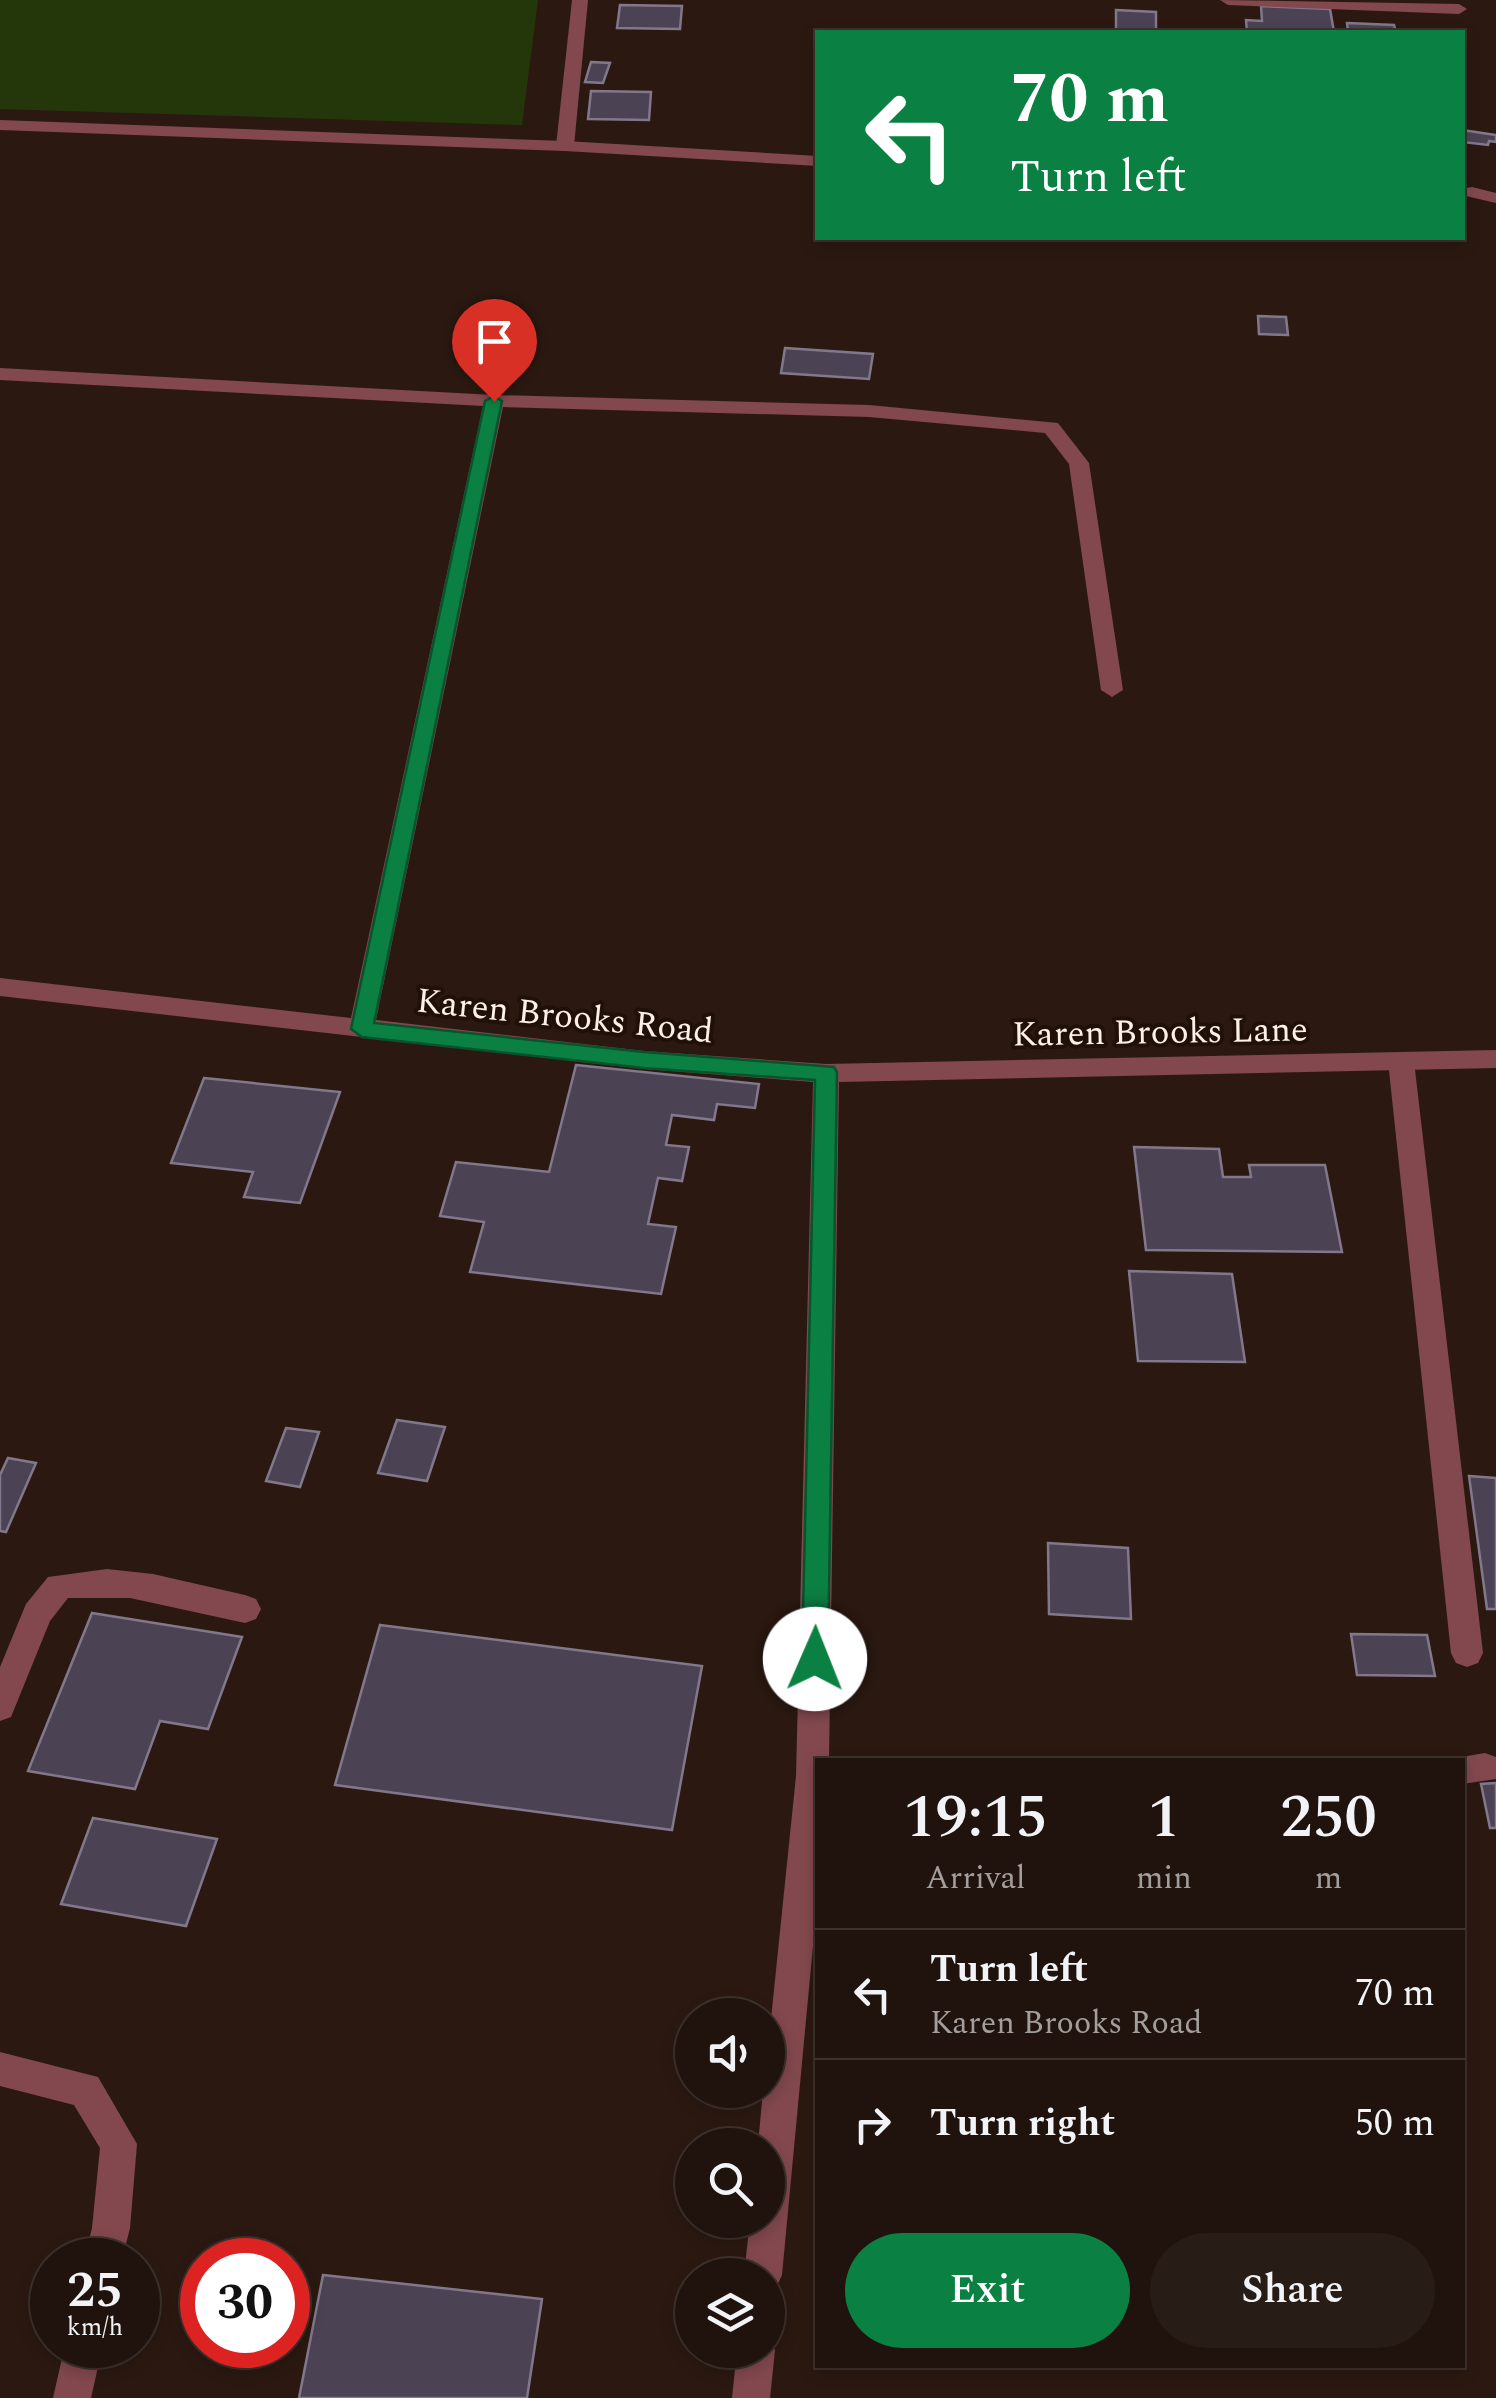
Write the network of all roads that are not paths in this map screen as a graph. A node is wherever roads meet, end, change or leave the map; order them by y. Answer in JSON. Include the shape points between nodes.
{"nodes":[{"id":1,"x":580,"y":0,"type":"edge"},
{"id":2,"x":1228,"y":0,"type":"edge"},
{"id":3,"x":1459,"y":9,"type":"dead end"},
{"id":4,"x":0,"y":126,"type":"edge"},
{"id":5,"x":564,"y":146,"type":"junction"},
{"id":6,"x":815,"y":161,"type":"edge"},
{"id":7,"x":1467,"y":192,"type":"edge"},
{"id":8,"x":1496,"y":198,"type":"edge"},
{"id":9,"x":0,"y":374,"type":"edge"},
{"id":10,"x":494,"y":401,"type":"junction"},
{"id":11,"x":1112,"y":690,"type":"dead end"},
{"id":12,"x":0,"y":986,"type":"edge"},
{"id":13,"x":362,"y":1029,"type":"junction"},
{"id":14,"x":1496,"y":1059,"type":"edge"},
{"id":15,"x":1401,"y":1061,"type":"junction"},
{"id":16,"x":826,"y":1072,"type":"junction"},
{"id":17,"x":245,"y":1609,"type":"dead end"},
{"id":18,"x":1468,"y":1653,"type":"dead end"},
{"id":19,"x":0,"y":1707,"type":"edge"},
{"id":20,"x":815,"y":1758,"type":"edge"},
{"id":21,"x":815,"y":1776,"type":"edge"},
{"id":22,"x":11,"y":2071,"type":"edge"},
{"id":23,"x":109,"y":2238,"type":"edge"},
{"id":24,"x":766,"y":2258,"type":"edge"},
{"id":25,"x":79,"y":2368,"type":"edge"},
{"id":26,"x":754,"y":2368,"type":"edge"},
{"id":27,"x":72,"y":2398,"type":"edge"},
{"id":28,"x":752,"y":2398,"type":"edge"}],
"edges":[{"from":1,"to":5,"type":"street"},
{"from":2,"to":3,"type":"street"},
{"from":4,"to":5,"type":"street"},
{"from":5,"to":6,"type":"street"},
{"from":7,"to":8,"type":"street"},
{"from":9,"to":10,"type":"street"},
{"from":10,"to":11,"type":"street","via":[[870,411],[1051,426],[1079,463]]},
{"from":10,"to":13,"type":"street"},
{"from":12,"to":13,"type":"street","name":"Karen Brooks Road"},
{"from":13,"to":16,"type":"street","name":"Karen Brooks Road"},
{"from":14,"to":15,"type":"street","name":"Karen Brooks Lane"},
{"from":15,"to":16,"type":"street","name":"Karen Brooks Lane"},
{"from":15,"to":18,"type":"street"},
{"from":16,"to":20,"type":"street"},
{"from":17,"to":19,"type":"street","via":[[148,1584],[95,1580],[59,1586],[37,1614]]},
{"from":21,"to":24,"type":"street"},
{"from":22,"to":23,"type":"street","via":[[85,2090],[119,2144]]},
{"from":25,"to":27,"type":"street"},
{"from":26,"to":28,"type":"street"}]}
